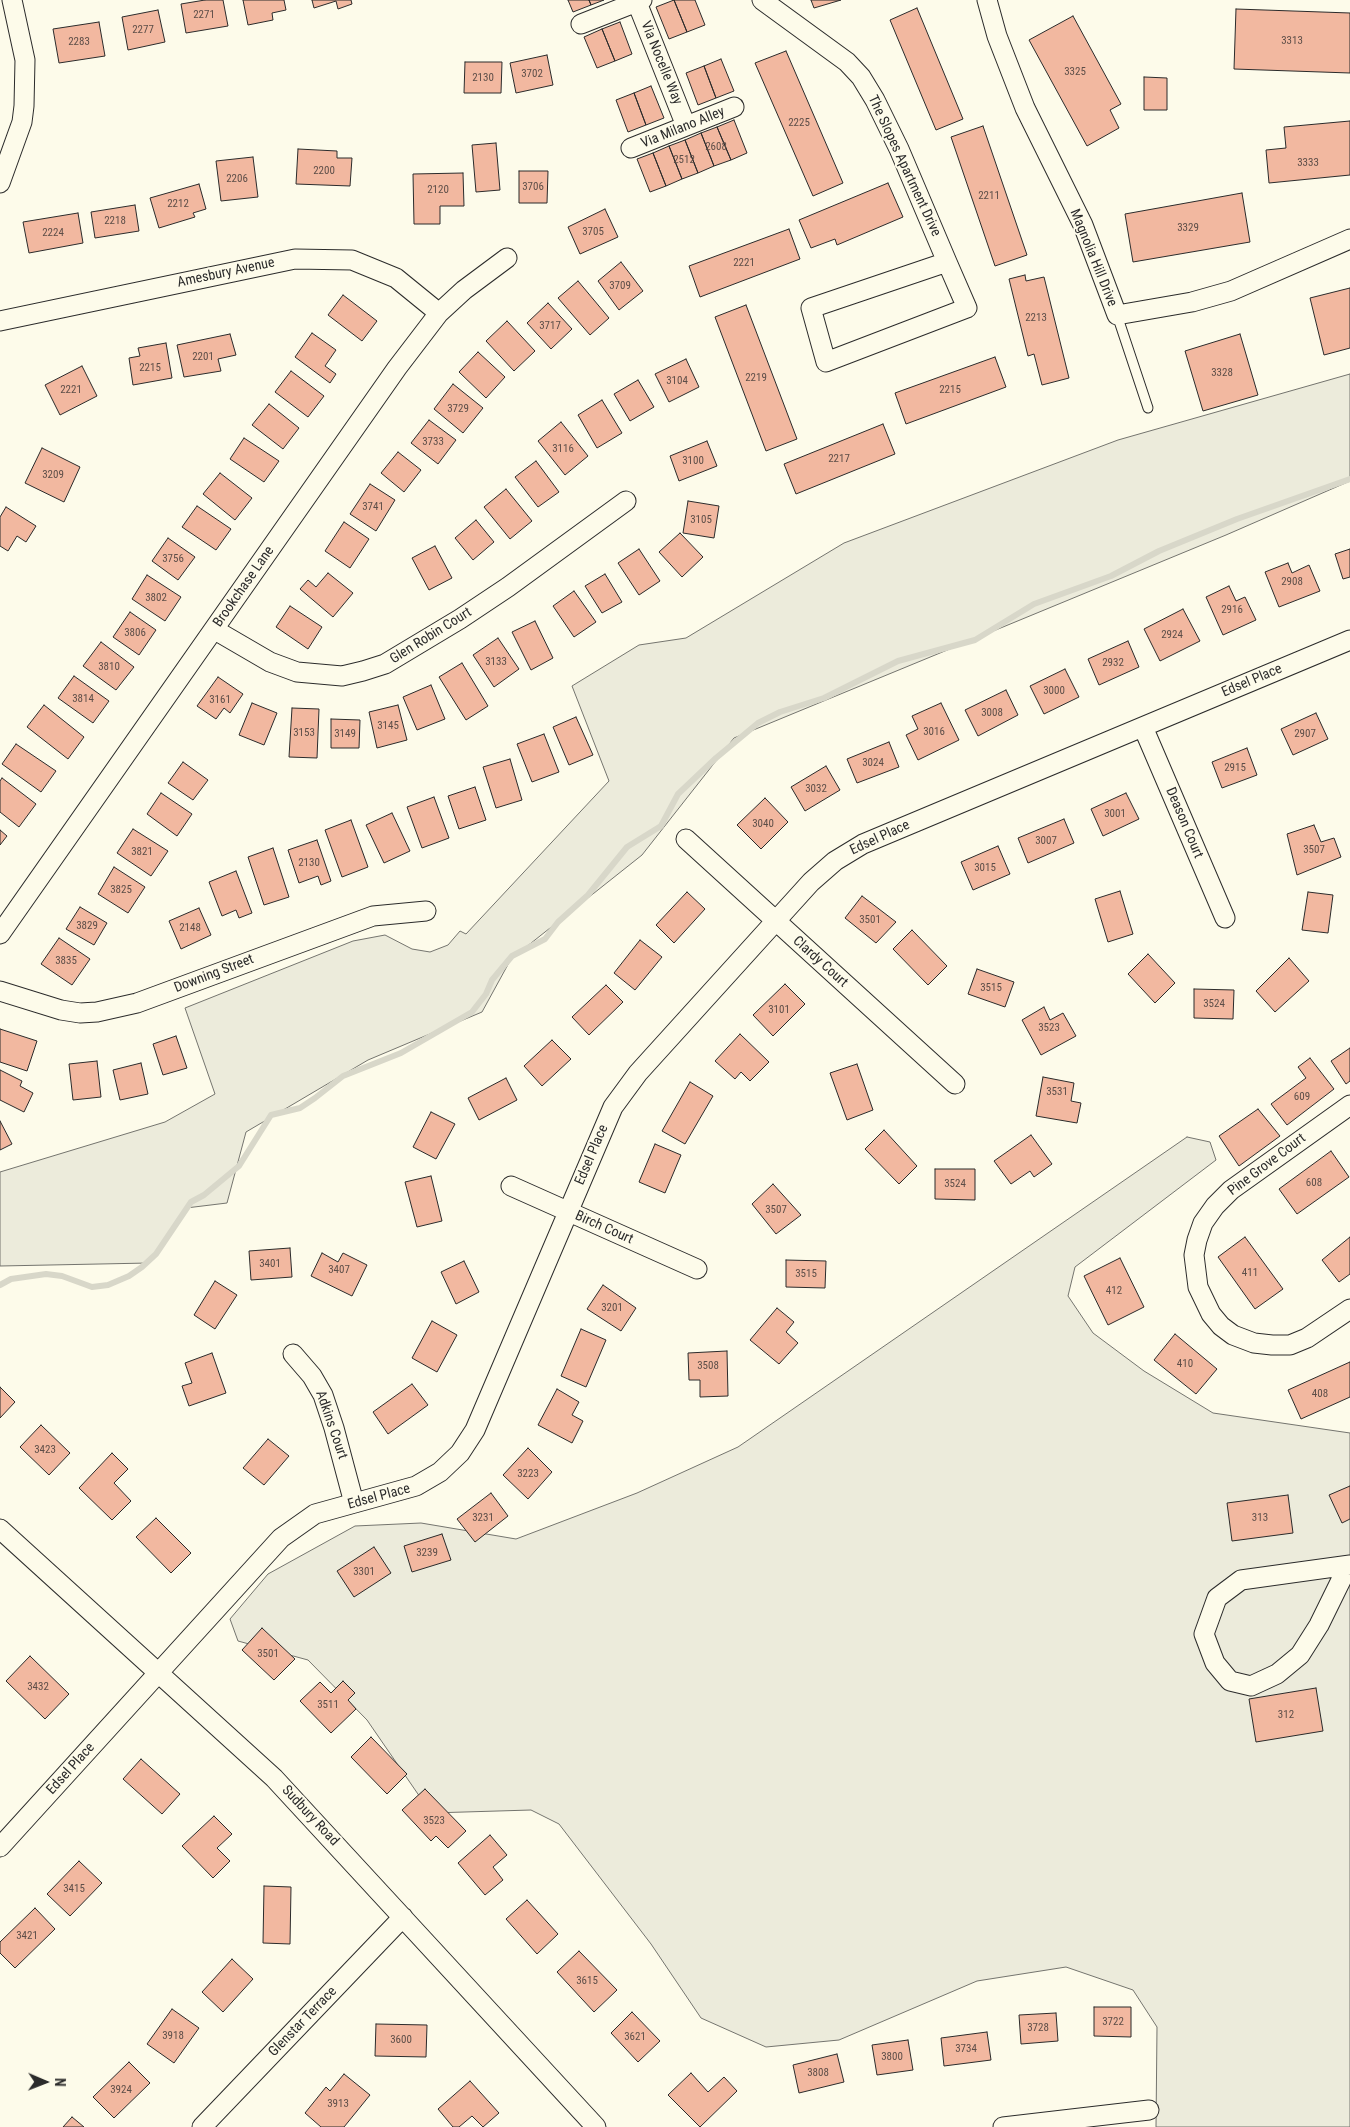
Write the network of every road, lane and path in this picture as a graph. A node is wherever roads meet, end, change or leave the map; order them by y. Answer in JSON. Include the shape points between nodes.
{"nodes":[{"id":1,"x":12,"y":0,"type":"edge"},
{"id":2,"x":762,"y":0,"type":"edge"},
{"id":3,"x":987,"y":0,"type":"edge"},
{"id":4,"x":638,"y":1,"type":"edge"},
{"id":5,"x":581,"y":24,"type":"dead end"},
{"id":6,"x":734,"y":107,"type":"dead end"},
{"id":7,"x":686,"y":126,"type":"junction"},
{"id":8,"x":631,"y":148,"type":"dead end"},
{"id":9,"x":0,"y":183,"type":"edge"},
{"id":10,"x":1350,"y":239,"type":"edge"},
{"id":11,"x":507,"y":258,"type":"dead end"},
{"id":12,"x":947,"y":262,"type":"junction"},
{"id":13,"x":439,"y":313,"type":"junction"},
{"id":14,"x":1117,"y":316,"type":"junction"},
{"id":15,"x":0,"y":321,"type":"edge"},
{"id":16,"x":1148,"y":408,"type":"dead end"},
{"id":17,"x":626,"y":501,"type":"dead end"},
{"id":18,"x":215,"y":630,"type":"junction"},
{"id":19,"x":1350,"y":640,"type":"edge"},
{"id":20,"x":1142,"y":727,"type":"junction"},
{"id":21,"x":686,"y":839,"type":"dead end"},
{"id":22,"x":426,"y":911,"type":"dead end"},
{"id":23,"x":1225,"y":918,"type":"dead end"},
{"id":24,"x":775,"y":920,"type":"junction"},
{"id":25,"x":0,"y":934,"type":"edge"},
{"id":26,"x":0,"y":991,"type":"edge"},
{"id":27,"x":955,"y":1084,"type":"dead end"},
{"id":28,"x":1350,"y":1105,"type":"edge"},
{"id":29,"x":511,"y":1186,"type":"dead end"},
{"id":30,"x":568,"y":1212,"type":"junction"},
{"id":31,"x":697,"y":1270,"type":"dead end"},
{"id":32,"x":1350,"y":1309,"type":"edge"},
{"id":33,"x":293,"y":1354,"type":"dead end"},
{"id":34,"x":354,"y":1503,"type":"junction"},
{"id":35,"x":0,"y":1529,"type":"edge"},
{"id":36,"x":1349,"y":1565,"type":"edge"},
{"id":37,"x":159,"y":1672,"type":"junction"},
{"id":38,"x":0,"y":1847,"type":"edge"},
{"id":39,"x":403,"y":1917,"type":"junction"},
{"id":40,"x":1149,"y":2110,"type":"dead end"},
{"id":41,"x":202,"y":2127,"type":"edge"},
{"id":42,"x":596,"y":2127,"type":"edge"},
{"id":43,"x":1003,"y":2127,"type":"edge"}],
"edges":[{"from":1,"to":9,"type":"street","via":[[25,60],[24,106],[22,122]]},
{"from":2,"to":12,"type":"street","name":"The Slopes Apartment Drive","via":[[848,62],[861,78],[899,149]]},
{"from":3,"to":14,"type":"street","name":"Magnolia Hill Drive","via":[[997,36],[1025,108],[1083,226]]},
{"from":4,"to":5,"type":"street"},
{"from":4,"to":7,"type":"street","name":"Via Nocelle Way"},
{"from":6,"to":7,"type":"street","name":"Via Milano Alley"},
{"from":7,"to":8,"type":"street","name":"Via Milano Alley"},
{"from":10,"to":14,"type":"street","name":"Magnolia Hill Drive","via":[[1231,290],[1192,302]]},
{"from":11,"to":13,"type":"street","name":"Brookchase Lane"},
{"from":12,"to":12,"type":"street","name":"The Slopes Apartment Drive","via":[[967,308],[826,362],[811,308]]},
{"from":13,"to":15,"type":"street","name":"Amesbury Avenue","via":[[396,278],[352,260],[295,259]]},
{"from":13,"to":18,"type":"street","name":"Brookchase Lane"},
{"from":14,"to":16,"type":"lane"},
{"from":17,"to":18,"type":"street","name":"Glen Robin Court","via":[[460,619],[385,664],[363,672],[342,676],[297,672],[270,662]]},
{"from":18,"to":25,"type":"street","name":"Brookchase Lane"},
{"from":19,"to":20,"type":"street","name":"Edsel Place"},
{"from":20,"to":23,"type":"street","name":"Deason Court"},
{"from":20,"to":24,"type":"street","name":"Edsel Place","via":[[863,844],[835,860]]},
{"from":21,"to":24,"type":"street","name":"Clardy Court"},
{"from":22,"to":26,"type":"street","name":"Downing Street","via":[[373,916],[138,1003],[97,1012],[61,1010]]},
{"from":24,"to":27,"type":"street","name":"Clardy Court"},
{"from":24,"to":30,"type":"street","name":"Edsel Place","via":[[638,1073],[613,1107]]},
{"from":28,"to":32,"type":"street","name":"Pine Grove Court","via":[[1231,1190],[1203,1223],[1194,1255],[1198,1287],[1211,1314],[1233,1335],[1254,1343],[1290,1344],[1306,1338]]},
{"from":29,"to":30,"type":"street","name":"Birch Court"},
{"from":30,"to":31,"type":"street","name":"Birch Court"},
{"from":30,"to":34,"type":"street","name":"Edsel Place","via":[[468,1442],[440,1472],[416,1486]]},
{"from":33,"to":34,"type":"street","name":"Adkins Court","via":[[322,1394]]},
{"from":34,"to":37,"type":"street","name":"Edsel Place","via":[[315,1514],[282,1538]]},
{"from":35,"to":37,"type":"street","name":"Sudbury Road"},
{"from":36,"to":36,"type":"street","via":[[1241,1580],[1217,1598],[1204,1634],[1214,1663],[1230,1682],[1251,1686],[1277,1674],[1300,1655]]},
{"from":37,"to":38,"type":"street","name":"Edsel Place"},
{"from":37,"to":39,"type":"street","name":"Sudbury Road","via":[[274,1778]]},
{"from":39,"to":41,"type":"street","name":"Glenstar Terrace"},
{"from":39,"to":42,"type":"street","name":"Sudbury Road"},
{"from":40,"to":43,"type":"street"}]}
